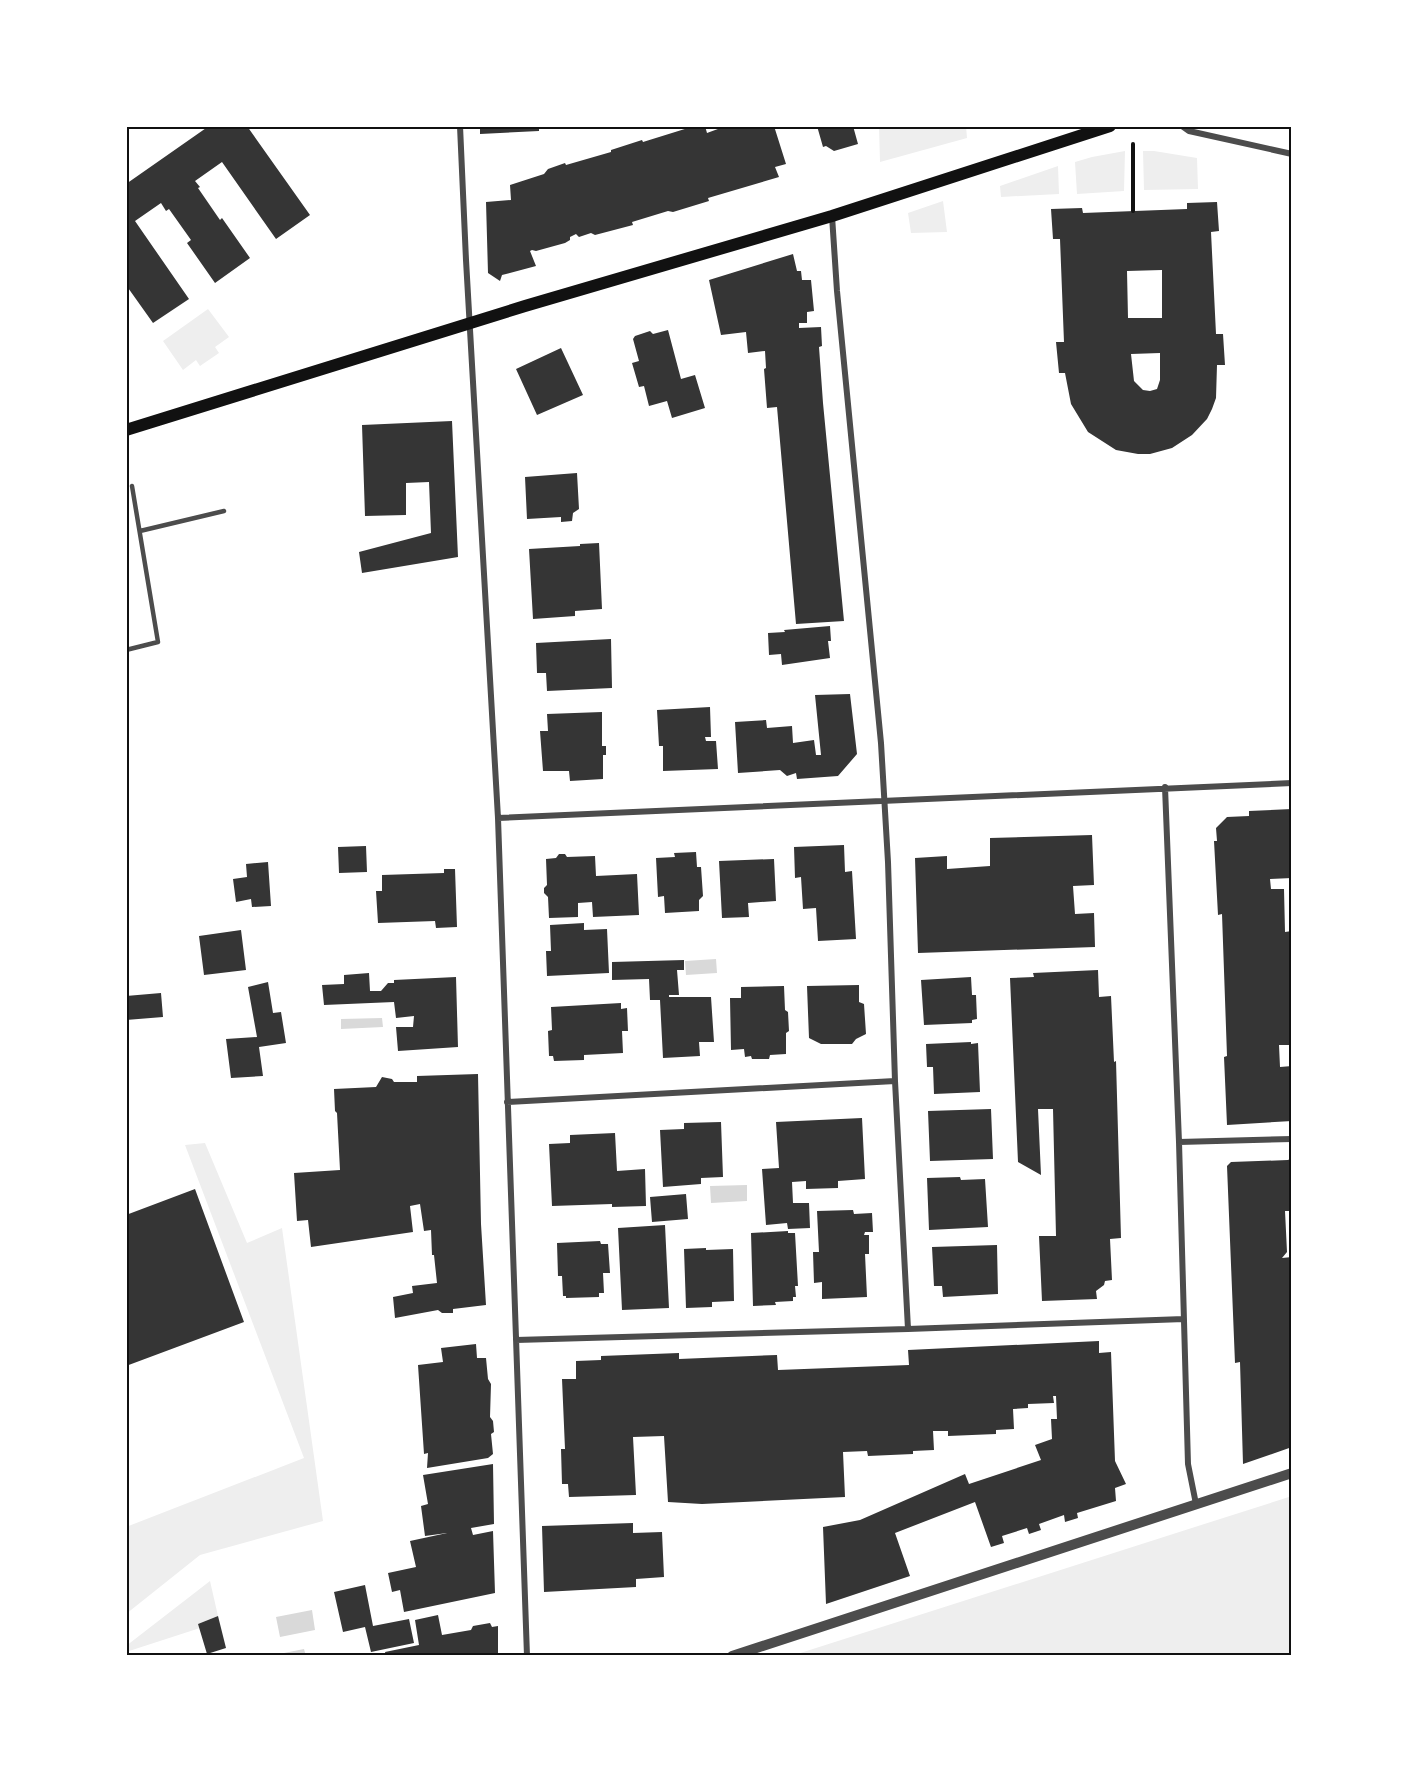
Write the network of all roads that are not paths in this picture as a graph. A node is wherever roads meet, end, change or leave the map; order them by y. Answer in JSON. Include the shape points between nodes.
{"nodes":[{"id":1,"x":460,"y":126,"type":"edge"},
{"id":2,"x":1110,"y":126,"type":"edge"},
{"id":3,"x":1182,"y":126,"type":"edge"},
{"id":4,"x":1292,"y":154,"type":"edge"},
{"id":5,"x":832,"y":216,"type":"junction"},
{"id":6,"x":470,"y":324,"type":"junction"},
{"id":7,"x":126,"y":430,"type":"edge"},
{"id":8,"x":132,"y":486,"type":"dead end"},
{"id":9,"x":224,"y":511,"type":"dead end"},
{"id":10,"x":140,"y":531,"type":"junction"},
{"id":11,"x":126,"y":650,"type":"edge"},
{"id":12,"x":1292,"y":783,"type":"edge"},
{"id":13,"x":1165,"y":787,"type":"junction"},
{"id":14,"x":884,"y":801,"type":"junction"},
{"id":15,"x":498,"y":818,"type":"junction"},
{"id":16,"x":896,"y":1081,"type":"junction"},
{"id":17,"x":507,"y":1102,"type":"junction"},
{"id":18,"x":1292,"y":1139,"type":"edge"},
{"id":19,"x":1179,"y":1142,"type":"junction"},
{"id":20,"x":1184,"y":1318,"type":"junction"},
{"id":21,"x":908,"y":1329,"type":"junction"},
{"id":22,"x":516,"y":1340,"type":"junction"},
{"id":23,"x":1292,"y":1473,"type":"edge"},
{"id":24,"x":1196,"y":1504,"type":"junction"},
{"id":25,"x":527,"y":1656,"type":"edge"},
{"id":26,"x":732,"y":1656,"type":"edge"}],
"edges":[{"from":1,"to":6,"type":"street"},
{"from":2,"to":5,"type":"main road"},
{"from":3,"to":4,"type":"street","via":[[1189,131]]},
{"from":5,"to":6,"type":"main road"},
{"from":5,"to":14,"type":"street"},
{"from":6,"to":7,"type":"main road"},
{"from":6,"to":15,"type":"street"},
{"from":8,"to":10,"type":"lane"},
{"from":9,"to":10,"type":"lane"},
{"from":10,"to":11,"type":"lane","via":[[158,642]]},
{"from":12,"to":13,"type":"street"},
{"from":13,"to":14,"type":"street"},
{"from":13,"to":19,"type":"street"},
{"from":14,"to":15,"type":"street"},
{"from":14,"to":16,"type":"street"},
{"from":15,"to":17,"type":"street"},
{"from":16,"to":17,"type":"street"},
{"from":16,"to":21,"type":"street"},
{"from":17,"to":22,"type":"street"},
{"from":18,"to":19,"type":"street"},
{"from":19,"to":20,"type":"street"},
{"from":20,"to":21,"type":"street"},
{"from":20,"to":24,"type":"street","via":[[1188,1464]]},
{"from":21,"to":22,"type":"street"},
{"from":22,"to":25,"type":"street"},
{"from":23,"to":24,"type":"street"},
{"from":24,"to":26,"type":"street"}]}
